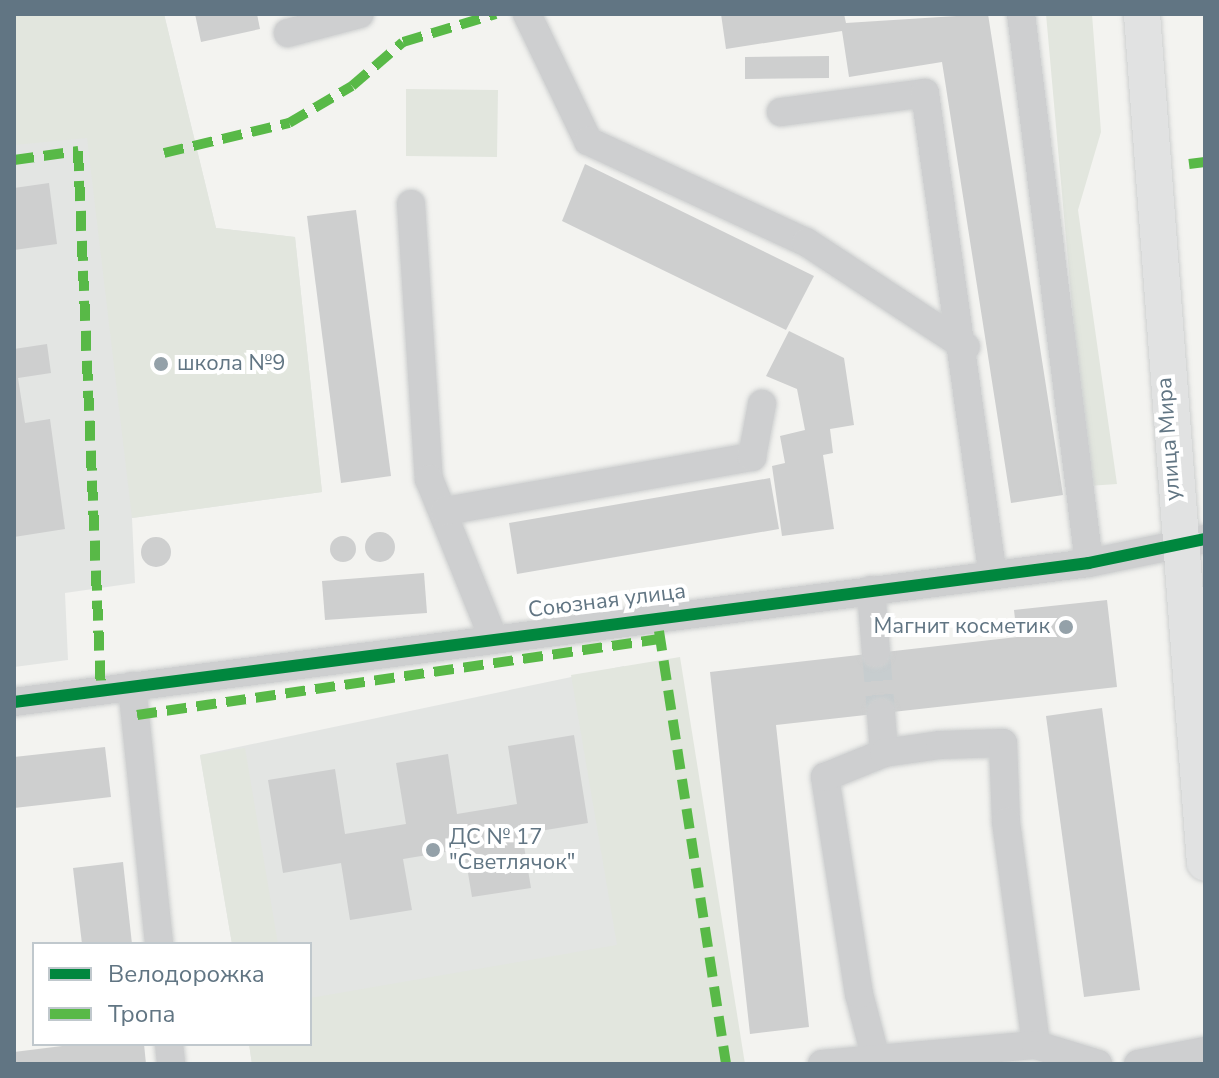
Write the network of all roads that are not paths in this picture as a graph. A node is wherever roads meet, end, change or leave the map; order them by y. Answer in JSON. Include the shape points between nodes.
{"nodes":[{"id":1,"x":360,"y":14,"type":"edge"},
{"id":2,"x":527,"y":14,"type":"edge"},
{"id":3,"x":1021,"y":14,"type":"edge"},
{"id":4,"x":1142,"y":14,"type":"edge"},
{"id":5,"x":288,"y":33,"type":"dead end"},
{"id":6,"x":781,"y":112,"type":"dead end"},
{"id":7,"x":411,"y":204,"type":"dead end"},
{"id":8,"x":966,"y":347,"type":"junction"},
{"id":9,"x":762,"y":404,"type":"dead end"},
{"id":10,"x":445,"y":511,"type":"junction"},
{"id":11,"x":1190,"y":541,"type":"edge"},
{"id":12,"x":1089,"y":563,"type":"junction"},
{"id":13,"x":993,"y":575,"type":"junction"},
{"id":14,"x":871,"y":590,"type":"junction"},
{"id":15,"x":492,"y":635,"type":"junction"},
{"id":16,"x":876,"y":653,"type":"tunnel mouth"},
{"id":17,"x":132,"y":686,"type":"junction"},
{"id":18,"x":14,"y":702,"type":"edge"},
{"id":19,"x":881,"y":713,"type":"tunnel mouth"},
{"id":20,"x":1198,"y":720,"type":"edge"},
{"id":21,"x":884,"y":753,"type":"junction"},
{"id":22,"x":1205,"y":863,"type":"edge"},
{"id":23,"x":159,"y":942,"type":"edge"},
{"id":24,"x":1036,"y":1045,"type":"junction"},
{"id":25,"x":1205,"y":1051,"type":"edge"},
{"id":26,"x":875,"y":1055,"type":"junction"},
{"id":27,"x":822,"y":1064,"type":"edge"},
{"id":28,"x":1098,"y":1064,"type":"edge"},
{"id":29,"x":1138,"y":1064,"type":"edge"}],
"edges":[{"from":1,"to":5,"type":"street"},
{"from":2,"to":8,"type":"street","via":[[588,141],[806,242]]},
{"from":3,"to":12,"type":"street"},
{"from":4,"to":11,"type":"main road","name":"улица Мира"},
{"from":6,"to":8,"type":"street","via":[[925,93]]},
{"from":7,"to":10,"type":"street","via":[[429,479]]},
{"from":8,"to":13,"type":"street"},
{"from":9,"to":10,"type":"street","via":[[752,457]]},
{"from":10,"to":15,"type":"street"},
{"from":11,"to":12,"type":"street","name":"Союзная улица"},
{"from":11,"to":20,"type":"main road","name":"улица Мира"},
{"from":12,"to":13,"type":"street","name":"Союзная улица"},
{"from":13,"to":14,"type":"street","name":"Союзная улица"},
{"from":14,"to":15,"type":"street","name":"Союзная улица"},
{"from":14,"to":16,"type":"street"},
{"from":15,"to":17,"type":"street","name":"Союзная улица"},
{"from":17,"to":18,"type":"street","name":"Союзная улица"},
{"from":17,"to":23,"type":"street"},
{"from":19,"to":21,"type":"street"},
{"from":20,"to":22,"type":"main road","name":"улица Мира"},
{"from":21,"to":24,"type":"street","via":[[1003,743],[1006,822]]},
{"from":21,"to":26,"type":"street","via":[[825,777],[859,994]]},
{"from":24,"to":26,"type":"street"},
{"from":24,"to":28,"type":"street"},
{"from":25,"to":29,"type":"street"},
{"from":26,"to":27,"type":"street"}]}
